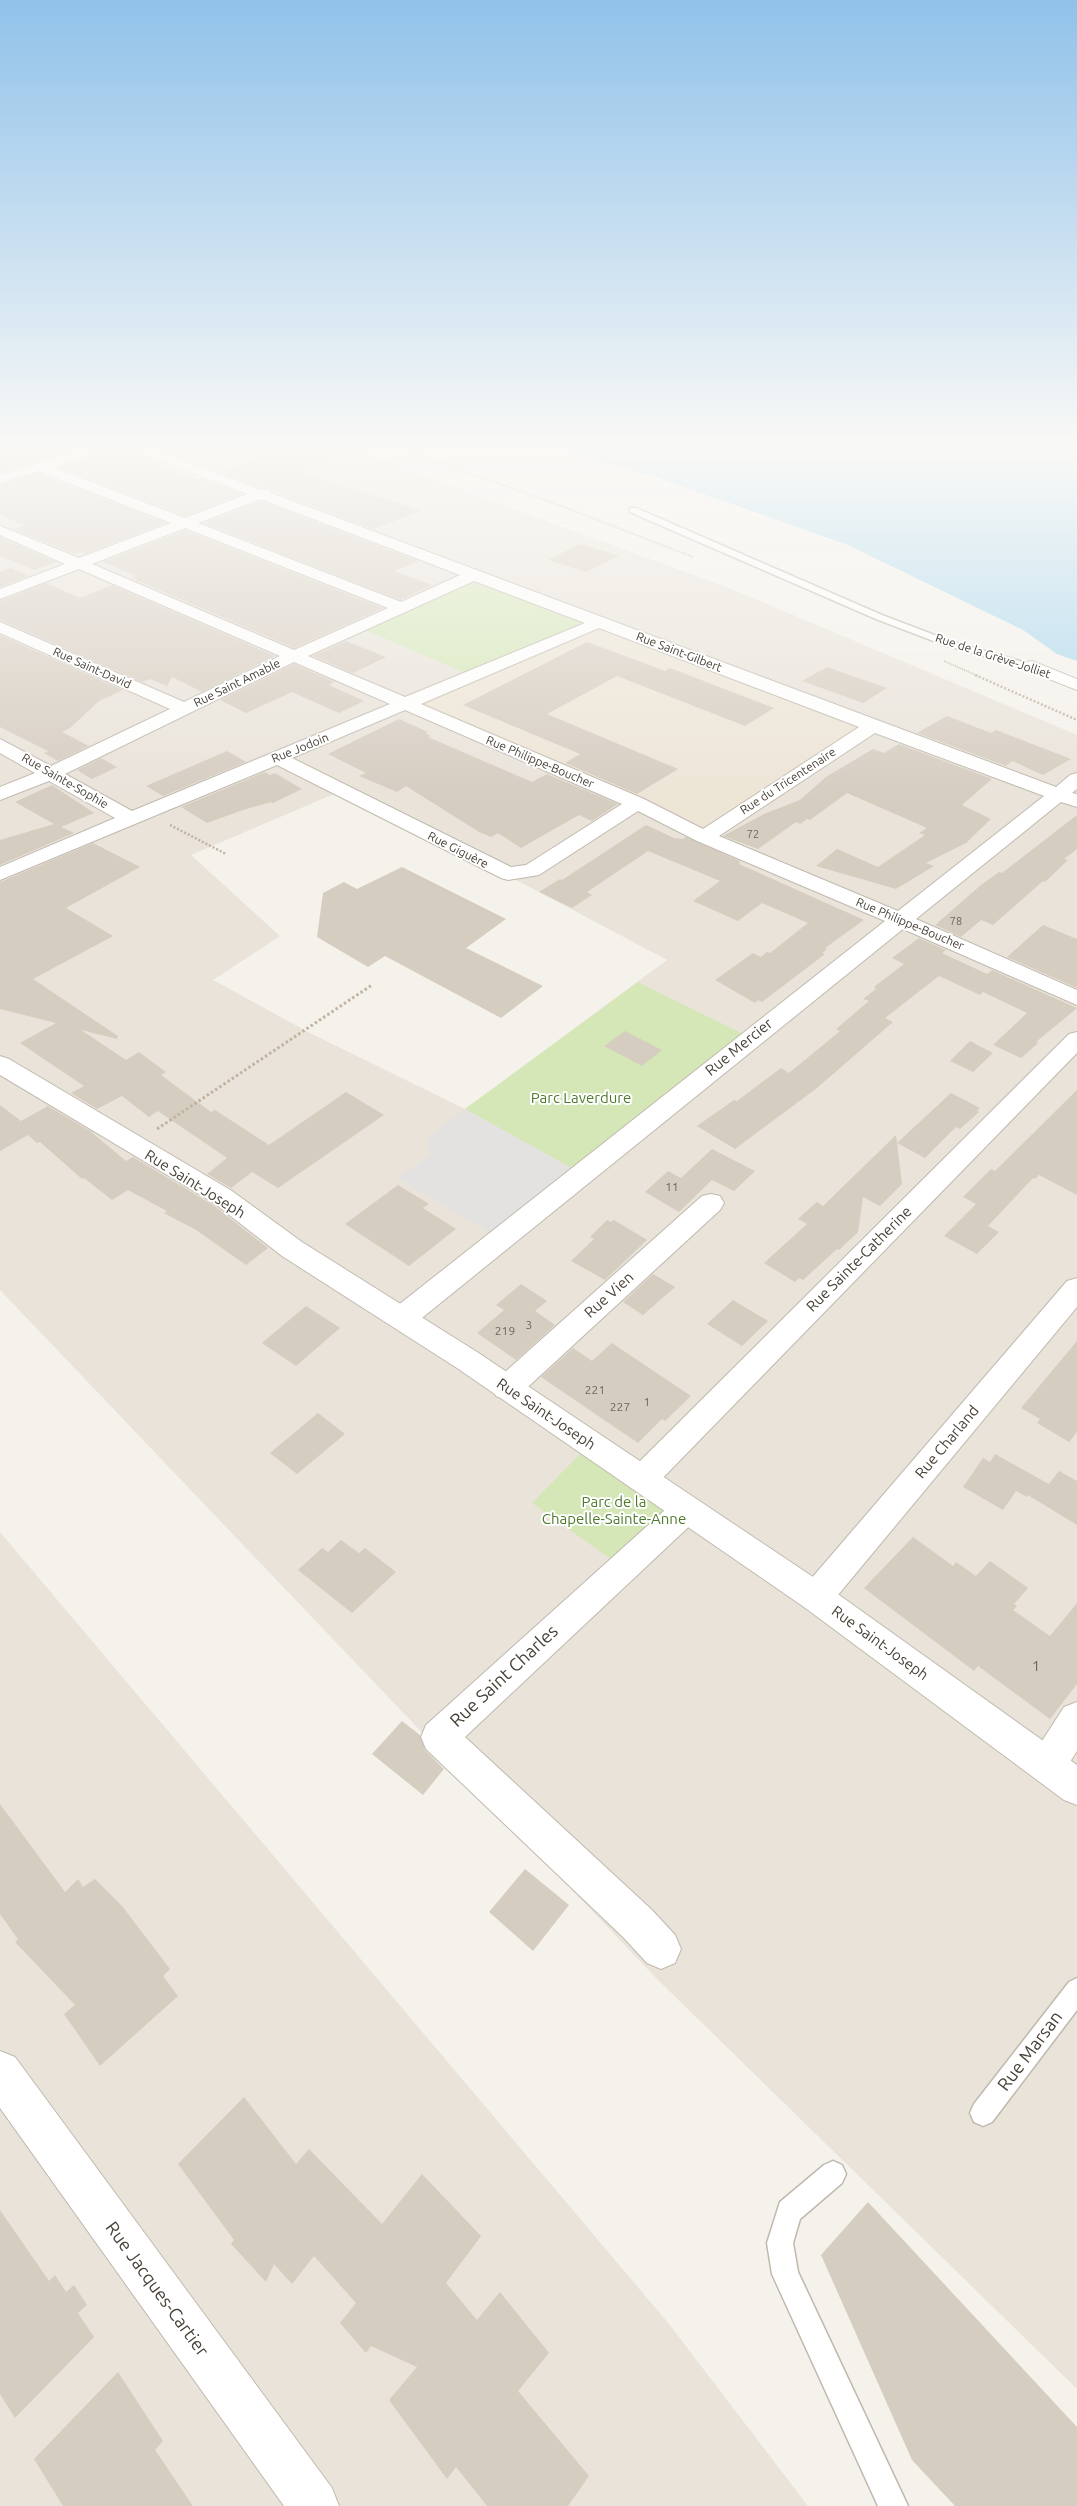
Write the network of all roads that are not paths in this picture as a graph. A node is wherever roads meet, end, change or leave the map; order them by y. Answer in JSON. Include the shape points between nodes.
{"nodes":[{"id":1,"x":76,"y":566,"type":"edge"},
{"id":2,"x":81,"y":566,"type":"edge"},
{"id":3,"x":296,"y":566,"type":"edge"},
{"id":4,"x":455,"y":566,"type":"edge"},
{"id":5,"x":762,"y":566,"type":"edge"},
{"id":6,"x":476,"y":574,"type":"junction"},
{"id":7,"x":0,"y":594,"type":"edge"},
{"id":8,"x":402,"y":608,"type":"junction"},
{"id":9,"x":600,"y":622,"type":"junction"},
{"id":10,"x":0,"y":627,"type":"edge"},
{"id":11,"x":294,"y":656,"type":"junction"},
{"id":12,"x":1032,"y":666,"type":"joint"},
{"id":13,"x":1077,"y":685,"type":"edge"},
{"id":14,"x":405,"y":704,"type":"junction"},
{"id":15,"x":184,"y":709,"type":"junction"},
{"id":16,"x":873,"y":726,"type":"junction"},
{"id":17,"x":0,"y":745,"type":"edge"},
{"id":18,"x":276,"y":758,"type":"junction"},
{"id":19,"x":52,"y":773,"type":"junction"},
{"id":20,"x":1077,"y":779,"type":"edge"},
{"id":21,"x":0,"y":794,"type":"edge"},
{"id":22,"x":1068,"y":797,"type":"edge"},
{"id":23,"x":637,"y":804,"type":"junction"},
{"id":24,"x":137,"y":815,"type":"junction"},
{"id":25,"x":704,"y":837,"type":"junction"},
{"id":26,"x":0,"y":874,"type":"edge"},
{"id":27,"x":900,"y":918,"type":"junction"},
{"id":28,"x":1077,"y":998,"type":"edge"},
{"id":29,"x":1077,"y":1039,"type":"edge"},
{"id":30,"x":0,"y":1064,"type":"edge"},
{"id":31,"x":711,"y":1203,"type":"dead end"},
{"id":32,"x":1077,"y":1288,"type":"edge"},
{"id":33,"x":402,"y":1318,"type":"junction"},
{"id":34,"x":507,"y":1388,"type":"junction"},
{"id":35,"x":642,"y":1479,"type":"junction"},
{"id":36,"x":686,"y":1510,"type":"junction"},
{"id":37,"x":816,"y":1597,"type":"junction"},
{"id":38,"x":1077,"y":1719,"type":"edge"},
{"id":39,"x":1048,"y":1764,"type":"junction"},
{"id":40,"x":1077,"y":1787,"type":"edge"},
{"id":41,"x":661,"y":1949,"type":"dead end"},
{"id":42,"x":1077,"y":1990,"type":"edge"},
{"id":43,"x":0,"y":2072,"type":"edge"},
{"id":44,"x":983,"y":2113,"type":"dead end"},
{"id":45,"x":833,"y":2174,"type":"dead end"},
{"id":46,"x":314,"y":2506,"type":"edge"},
{"id":47,"x":893,"y":2506,"type":"edge"}],
"edges":[{"from":1,"to":7,"type":"street"},
{"from":2,"to":11,"type":"street","name":"Rue Philippe-Boucher"},
{"from":3,"to":8,"type":"street"},
{"from":4,"to":6,"type":"street","name":"Rue Saint-Gilbert"},
{"from":5,"to":12,"type":"lane","name":"Rue de la Grève-Jolliet","via":[[947,643]]},
{"from":6,"to":8,"type":"street","name":"Rue Saint Amable"},
{"from":6,"to":9,"type":"street","name":"Rue Saint-Gilbert"},
{"from":8,"to":11,"type":"street","name":"Rue Saint Amable"},
{"from":9,"to":14,"type":"street","name":"Rue Jodoin"},
{"from":9,"to":16,"type":"street","name":"Rue Saint-Gilbert"},
{"from":10,"to":15,"type":"street","name":"Rue Saint-David"},
{"from":11,"to":14,"type":"street","name":"Rue Philippe-Boucher"},
{"from":11,"to":15,"type":"street","name":"Rue Saint Amable"},
{"from":12,"to":13,"type":"street","name":"Rue de la Grève-Jolliet"},
{"from":14,"to":18,"type":"street","name":"Rue Jodoin"},
{"from":14,"to":23,"type":"street","name":"Rue Philippe-Boucher"},
{"from":15,"to":19,"type":"street","name":"Rue Saint Amable"},
{"from":16,"to":22,"type":"street","name":"Rue Saint-Gilbert"},
{"from":16,"to":25,"type":"street","name":"Rue du Tricentenaire"},
{"from":17,"to":19,"type":"street","name":"Rue Sainte-Sophie"},
{"from":18,"to":23,"type":"street","name":"Rue Giguère","via":[[508,874],[532,871]]},
{"from":18,"to":24,"type":"street","name":"Rue Jodoin"},
{"from":19,"to":21,"type":"street","name":"Rue Saint Amable"},
{"from":19,"to":24,"type":"street","name":"Rue Sainte-Sophie"},
{"from":20,"to":22,"type":"street","name":"Rue Mercier"},
{"from":22,"to":27,"type":"street","name":"Rue Mercier"},
{"from":23,"to":25,"type":"street","name":"Rue Philippe-Boucher"},
{"from":24,"to":26,"type":"street","name":"Rue Jodoin"},
{"from":25,"to":27,"type":"street","name":"Rue Philippe-Boucher"},
{"from":27,"to":28,"type":"street","name":"Rue Philippe-Boucher"},
{"from":27,"to":33,"type":"street","name":"Rue Mercier"},
{"from":29,"to":35,"type":"street","name":"Rue Sainte-Catherine"},
{"from":30,"to":33,"type":"street","name":"Rue Saint-Joseph","via":[[223,1198],[292,1249]]},
{"from":31,"to":34,"type":"street","name":"Rue Vien"},
{"from":32,"to":37,"type":"street","name":"Rue Charland"},
{"from":33,"to":34,"type":"street","name":"Rue Saint-Joseph"},
{"from":34,"to":35,"type":"street","name":"Rue Saint-Joseph"},
{"from":35,"to":36,"type":"street","name":"Rue Saint-Joseph"},
{"from":36,"to":37,"type":"street","name":"Rue Saint-Joseph"},
{"from":36,"to":41,"type":"street","name":"Rue Saint Charles","via":[[439,1737]]},
{"from":37,"to":39,"type":"street","name":"Rue Saint-Joseph"},
{"from":38,"to":39,"type":"street"},
{"from":39,"to":40,"type":"street","name":"Rue Saint-Joseph"},
{"from":42,"to":44,"type":"lane","name":"Rue Marsan"},
{"from":43,"to":46,"type":"street","name":"Rue Jacques-Cartier"},
{"from":45,"to":47,"type":"lane","via":[[789,2212],[780,2243],[785,2274]]}]}
